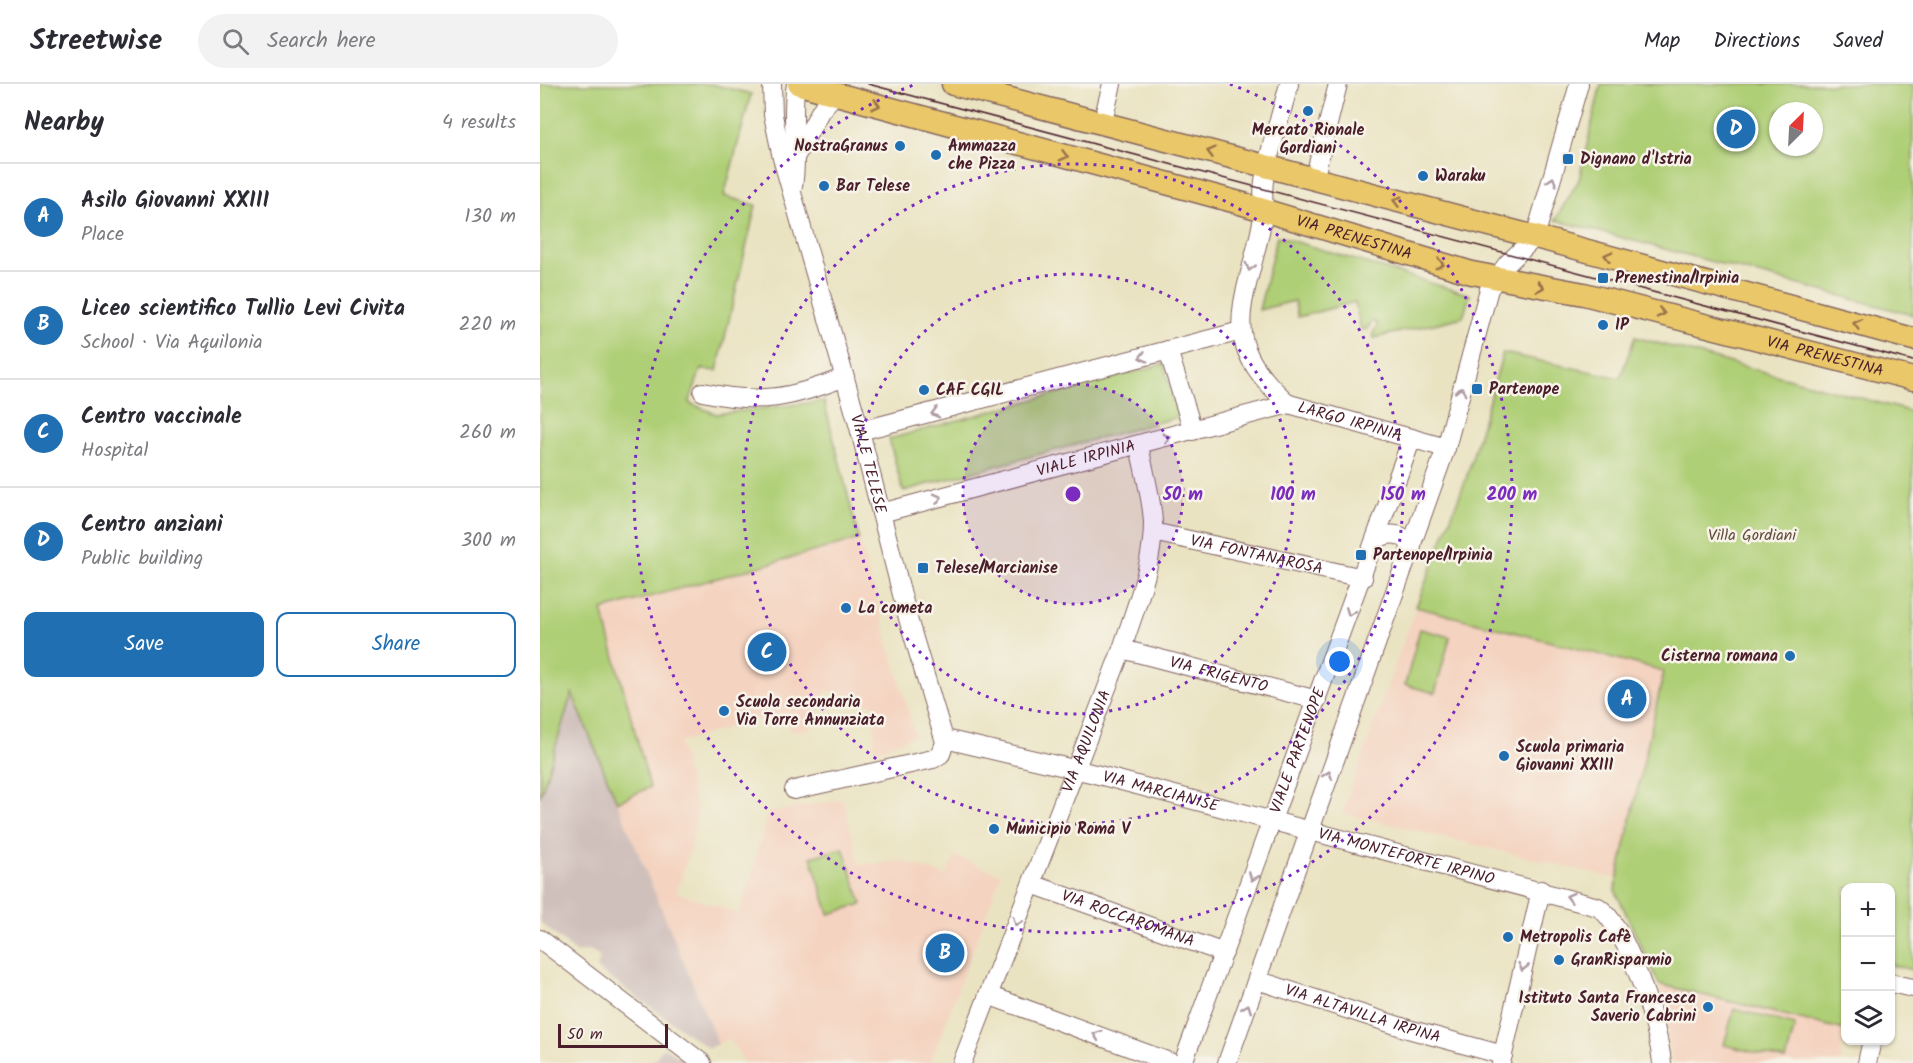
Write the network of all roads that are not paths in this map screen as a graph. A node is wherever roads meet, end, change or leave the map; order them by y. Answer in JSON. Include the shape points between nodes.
{"nodes":[{"id":1,"x":772,"y":84,"type":"edge"},
{"id":2,"x":797,"y":84,"type":"edge"},
{"id":3,"x":953,"y":84,"type":"edge"},
{"id":4,"x":1112,"y":84,"type":"edge"},
{"id":5,"x":1289,"y":84,"type":"edge"},
{"id":6,"x":1338,"y":84,"type":"edge"},
{"id":7,"x":1580,"y":84,"type":"edge"},
{"id":8,"x":835,"y":94,"type":"junction"},
{"id":9,"x":1102,"y":124,"type":"junction"},
{"id":10,"x":797,"y":154,"type":"junction"},
{"id":11,"x":1267,"y":167,"type":"junction"},
{"id":12,"x":1314,"y":180,"type":"junction"},
{"id":13,"x":792,"y":190,"type":"junction"},
{"id":14,"x":1264,"y":210,"type":"junction"},
{"id":15,"x":1535,"y":237,"type":"junction"},
{"id":16,"x":1496,"y":278,"type":"junction"},
{"id":17,"x":1240,"y":331,"type":"junction"},
{"id":18,"x":1913,"y":339,"type":"edge"},
{"id":19,"x":1168,"y":350,"type":"junction"},
{"id":20,"x":845,"y":377,"type":"junction"},
{"id":21,"x":1913,"y":379,"type":"edge"},
{"id":22,"x":703,"y":392,"type":"dead end"},
{"id":23,"x":1289,"y":404,"type":"junction"},
{"id":24,"x":860,"y":431,"type":"junction"},
{"id":25,"x":1193,"y":431,"type":"junction"},
{"id":26,"x":1412,"y":438,"type":"junction"},
{"id":27,"x":1139,"y":446,"type":"junction"},
{"id":28,"x":1446,"y":448,"type":"junction"},
{"id":29,"x":881,"y":513,"type":"junction"},
{"id":30,"x":1153,"y":532,"type":"junction"},
{"id":31,"x":1376,"y":540,"type":"junction"},
{"id":32,"x":1412,"y":547,"type":"junction"},
{"id":33,"x":1362,"y":578,"type":"junction"},
{"id":34,"x":1122,"y":649,"type":"junction"},
{"id":35,"x":1317,"y":700,"type":"junction"},
{"id":36,"x":945,"y":739,"type":"junction"},
{"id":37,"x":1075,"y":769,"type":"junction"},
{"id":38,"x":794,"y":790,"type":"dead end"},
{"id":39,"x":1273,"y":822,"type":"junction"},
{"id":40,"x":1308,"y":830,"type":"junction"},
{"id":41,"x":1032,"y":884,"type":"junction"},
{"id":42,"x":1541,"y":890,"type":"junction"},
{"id":43,"x":540,"y":939,"type":"edge"},
{"id":44,"x":1224,"y":953,"type":"junction"},
{"id":45,"x":1257,"y":981,"type":"junction"},
{"id":46,"x":1895,"y":984,"type":"edge"},
{"id":47,"x":1913,"y":988,"type":"edge"},
{"id":48,"x":988,"y":995,"type":"junction"},
{"id":49,"x":1871,"y":1045,"type":"edge"},
{"id":50,"x":1502,"y":1059,"type":"edge"},
{"id":51,"x":702,"y":1063,"type":"edge"},
{"id":52,"x":962,"y":1063,"type":"edge"},
{"id":53,"x":1172,"y":1063,"type":"edge"},
{"id":54,"x":1183,"y":1063,"type":"edge"},
{"id":55,"x":1227,"y":1063,"type":"edge"},
{"id":56,"x":1662,"y":1063,"type":"edge"},
{"id":57,"x":1867,"y":1063,"type":"edge"}],
"edges":[{"from":1,"to":13,"type":"street","name":"VIALE TELESE","via":[[775,124]]},
{"from":2,"to":8,"type":"main road","name":"VIA PRENESTINA"},
{"from":2,"to":10,"type":"street"},
{"from":3,"to":9,"type":"main road"},
{"from":4,"to":9,"type":"street"},
{"from":5,"to":11,"type":"street","name":"LARGO IRPINIA"},
{"from":6,"to":12,"type":"street"},
{"from":15,"to":7,"type":"street","one_way":true},
{"from":8,"to":10,"type":"street","via":[[821,110]]},
{"from":8,"to":14,"type":"main road","name":"VIA PRENESTINA","one_way":true},
{"from":11,"to":9,"type":"main road","one_way":true},
{"from":10,"to":13,"type":"street"},
{"from":11,"to":12,"type":"main road"},
{"from":11,"to":14,"type":"street","name":"LARGO IRPINIA"},
{"from":15,"to":12,"type":"main road","one_way":true},
{"from":13,"to":20,"type":"street","name":"VIALE TELESE"},
{"from":14,"to":16,"type":"main road","name":"VIA PRENESTINA","one_way":true,"via":[[1402,254]]},
{"from":14,"to":17,"type":"street","name":"LARGO IRPINIA","one_way":true,"via":[[1240,311]]},
{"from":15,"to":16,"type":"street"},
{"from":18,"to":15,"type":"main road","one_way":true},
{"from":16,"to":21,"type":"main road","name":"VIA PRENESTINA","one_way":true,"via":[[1584,294]]},
{"from":28,"to":16,"type":"street","one_way":true},
{"from":17,"to":19,"type":"street"},
{"from":17,"to":23,"type":"street","name":"LARGO IRPINIA","via":[[1260,376]]},
{"from":19,"to":24,"type":"street","one_way":true},
{"from":19,"to":25,"type":"street"},
{"from":20,"to":22,"type":"street","via":[[804,393],[761,400],[737,400]]},
{"from":20,"to":24,"type":"street","name":"VIALE TELESE"},
{"from":23,"to":25,"type":"street","name":"VIALE IRPINIA"},
{"from":23,"to":26,"type":"street","name":"LARGO IRPINIA"},
{"from":24,"to":29,"type":"street","name":"VIALE TELESE"},
{"from":27,"to":25,"type":"street","name":"VIALE IRPINIA","one_way":true},
{"from":26,"to":28,"type":"street","name":"LARGO IRPINIA"},
{"from":26,"to":31,"type":"street","name":"VIALE PARTENOPE"},
{"from":29,"to":27,"type":"street","name":"VIALE IRPINIA","one_way":true},
{"from":27,"to":30,"type":"street","name":"VIA AQUILONIA"},
{"from":28,"to":32,"type":"street"},
{"from":29,"to":36,"type":"street","name":"VIALE TELESE"},
{"from":30,"to":33,"type":"street","name":"VIA FONTANAROSA"},
{"from":30,"to":34,"type":"street","name":"VIA AQUILONIA","via":[[1148,568]]},
{"from":31,"to":32,"type":"street","via":[[1397,534]]},
{"from":31,"to":33,"type":"street","name":"VIALE PARTENOPE"},
{"from":40,"to":32,"type":"street","one_way":true},
{"from":33,"to":35,"type":"street","name":"VIALE PARTENOPE","one_way":true},
{"from":34,"to":35,"type":"street","name":"VIA FRIGENTO"},
{"from":34,"to":37,"type":"street","name":"VIA AQUILONIA"},
{"from":35,"to":39,"type":"street","name":"VIALE PARTENOPE"},
{"from":36,"to":37,"type":"street","name":"VIA MARCIANISE"},
{"from":36,"to":38,"type":"street","via":[[945,748],[936,758]]},
{"from":37,"to":39,"type":"street","name":"VIA MARCIANISE"},
{"from":37,"to":41,"type":"street","name":"VIA AQUILONIA"},
{"from":39,"to":40,"type":"street","name":"VIA MONTEFORTE IRPINO"},
{"from":39,"to":44,"type":"street","name":"VIALE PARTENOPE","one_way":true},
{"from":40,"to":42,"type":"street","name":"VIA MONTEFORTE IRPINO"},
{"from":40,"to":45,"type":"street"},
{"from":41,"to":44,"type":"street","name":"VIA ROCCAROMANA"},
{"from":41,"to":48,"type":"street","name":"VIA AQUILONIA","one_way":true},
{"from":42,"to":50,"type":"street","one_way":true},
{"from":56,"to":42,"type":"street","name":"VIA MONTEFORTE IRPINO","one_way":true,"via":[[1641,985],[1623,938],[1607,912],[1584,901]]},
{"from":43,"to":51,"type":"street"},
{"from":44,"to":54,"type":"street","name":"VIALE PARTENOPE"},
{"from":45,"to":50,"type":"street","name":"VIA ALTAVILLA IRPINA"},
{"from":55,"to":45,"type":"street","one_way":true},
{"from":46,"to":47,"type":"street"},
{"from":48,"to":52,"type":"street","name":"VIA AQUILONIA"},
{"from":53,"to":48,"type":"street","one_way":true},
{"from":49,"to":57,"type":"street"}]}
